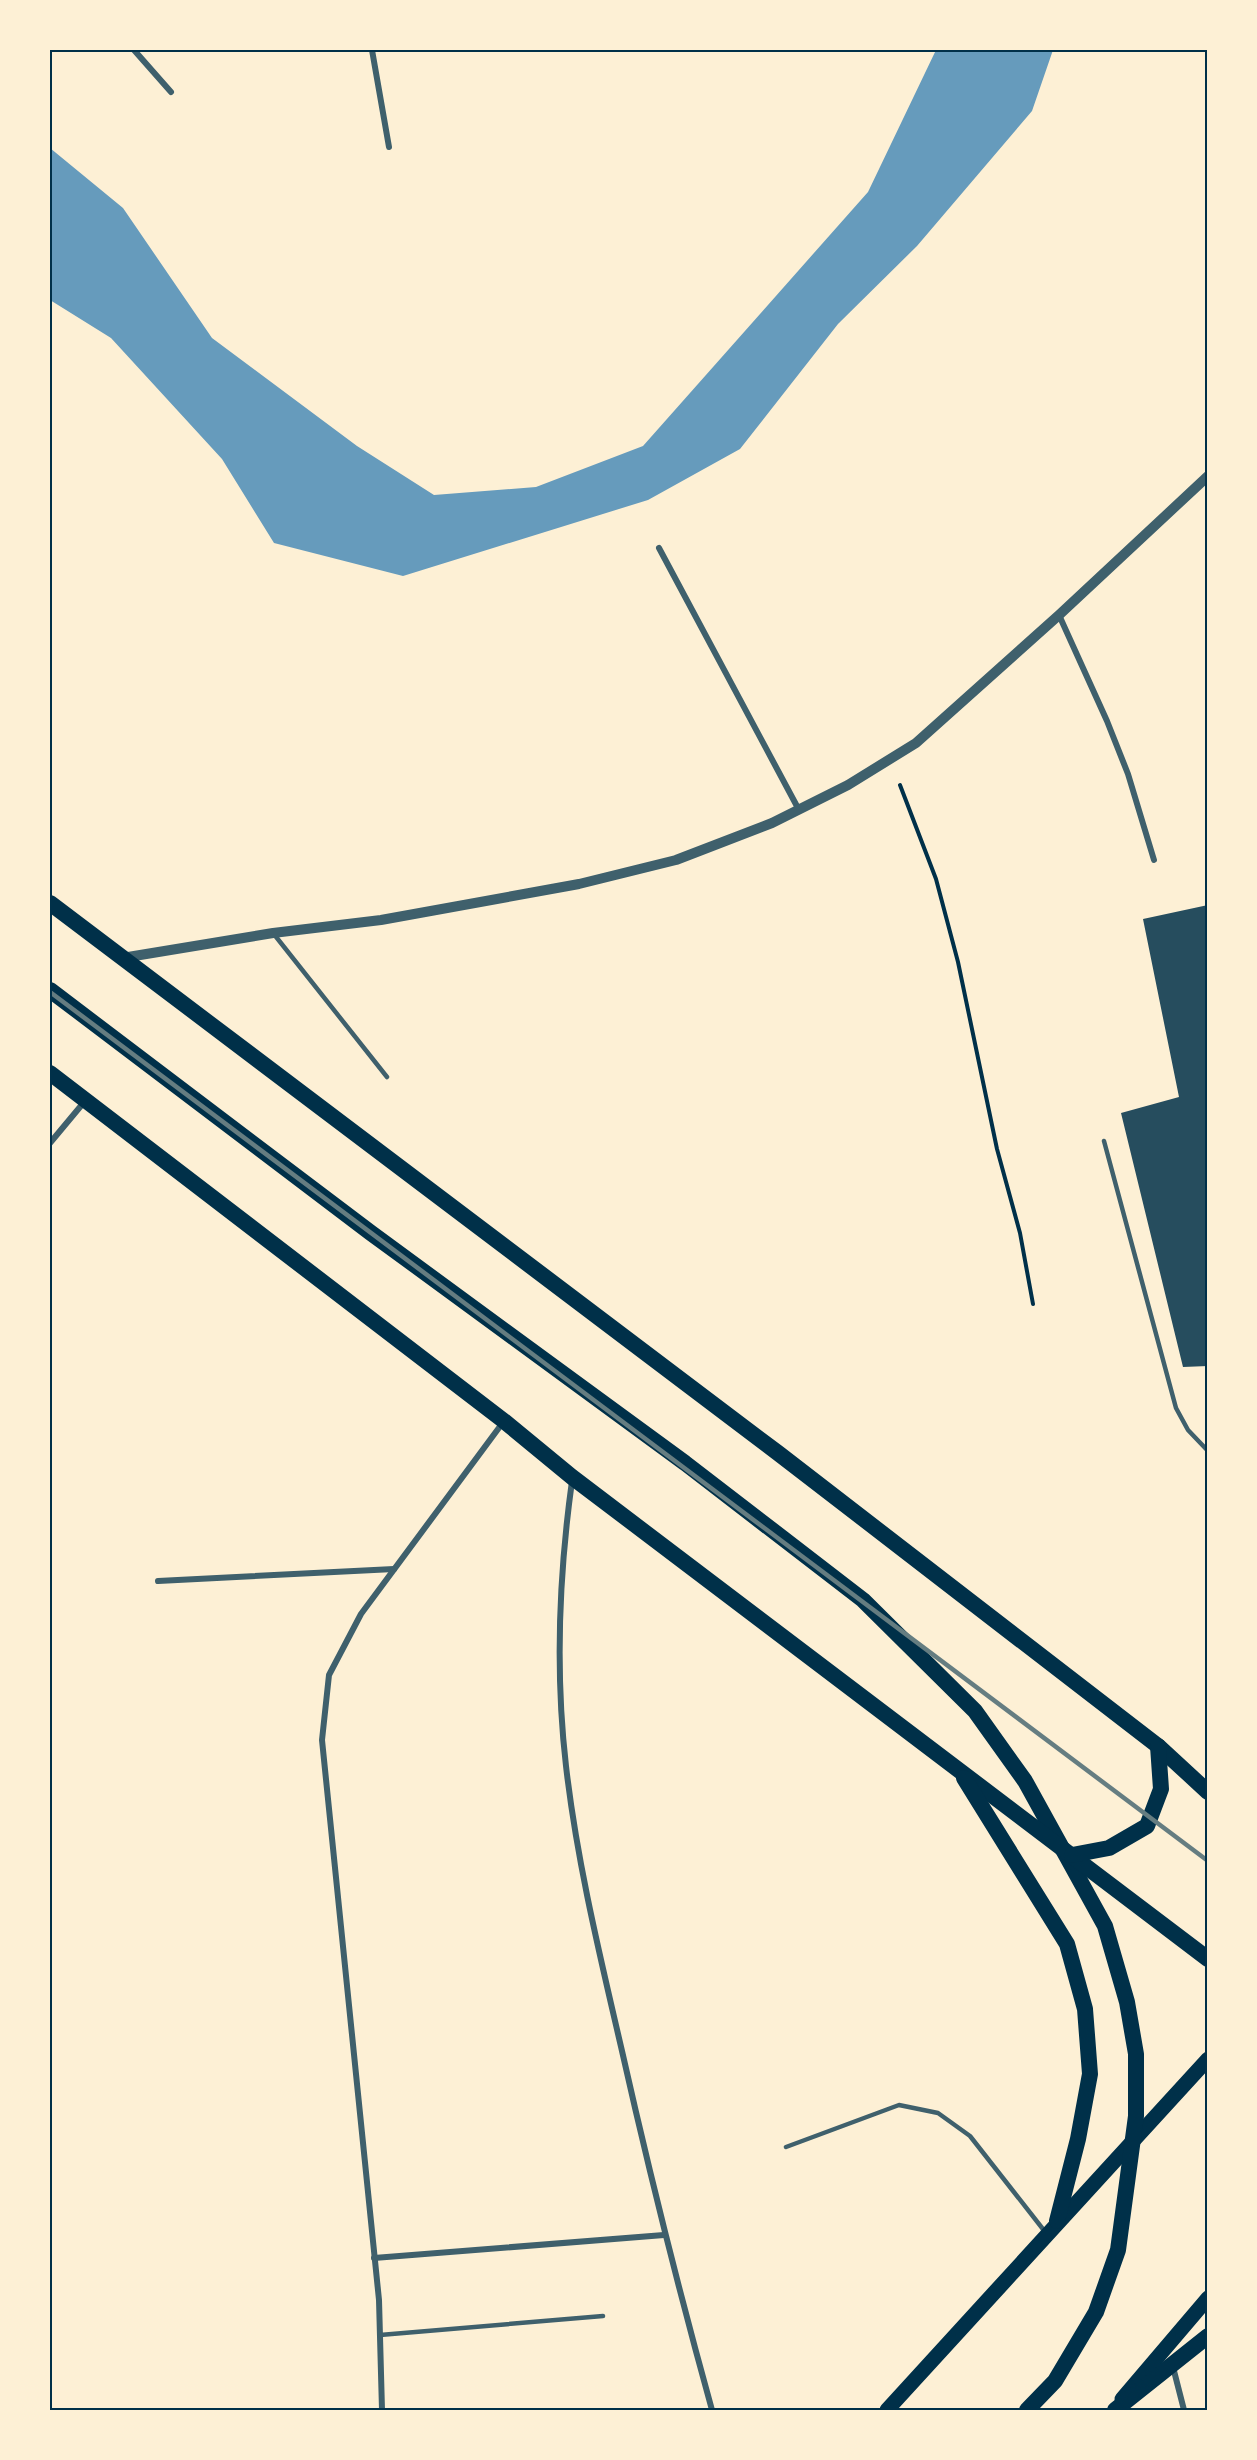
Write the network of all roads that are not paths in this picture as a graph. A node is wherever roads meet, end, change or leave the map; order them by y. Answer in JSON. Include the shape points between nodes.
{"nodes":[{"id":1,"x":134,"y":50,"type":"edge"},
{"id":2,"x":372,"y":50,"type":"edge"},
{"id":3,"x":171,"y":92,"type":"dead end"},
{"id":4,"x":389,"y":147,"type":"dead end"},
{"id":5,"x":1208,"y":476,"type":"edge"},
{"id":6,"x":660,"y":548,"type":"dead end"},
{"id":7,"x":1059,"y":615,"type":"junction"},
{"id":8,"x":799,"y":810,"type":"junction"},
{"id":9,"x":1154,"y":860,"type":"dead end"},
{"id":10,"x":50,"y":903,"type":"edge"},
{"id":11,"x":273,"y":933,"type":"junction"},
{"id":12,"x":122,"y":958,"type":"junction"},
{"id":13,"x":50,"y":990,"type":"edge"},
{"id":14,"x":50,"y":1073,"type":"edge"},
{"id":15,"x":387,"y":1077,"type":"dead end"},
{"id":16,"x":85,"y":1100,"type":"junction"},
{"id":17,"x":1104,"y":1141,"type":"dead end"},
{"id":18,"x":50,"y":1143,"type":"edge"},
{"id":19,"x":504,"y":1421,"type":"junction"},
{"id":20,"x":1208,"y":1451,"type":"edge"},
{"id":21,"x":572,"y":1478,"type":"junction"},
{"id":22,"x":394,"y":1569,"type":"junction"},
{"id":23,"x":158,"y":1581,"type":"dead end"},
{"id":24,"x":1158,"y":1746,"type":"junction"},
{"id":25,"x":959,"y":1769,"type":"junction"},
{"id":26,"x":1208,"y":1792,"type":"edge"},
{"id":27,"x":1072,"y":1855,"type":"junction"},
{"id":28,"x":1208,"y":1959,"type":"edge"},
{"id":29,"x":1208,"y":2059,"type":"edge"},
{"id":30,"x":786,"y":2147,"type":"dead end"},
{"id":31,"x":1052,"y":2227,"type":"junction"},
{"id":32,"x":664,"y":2235,"type":"junction"},
{"id":33,"x":374,"y":2258,"type":"junction"},
{"id":34,"x":1208,"y":2298,"type":"edge"},
{"id":35,"x":603,"y":2316,"type":"dead end"},
{"id":36,"x":380,"y":2335,"type":"junction"},
{"id":37,"x":1208,"y":2336,"type":"edge"},
{"id":38,"x":1173,"y":2364,"type":"junction"},
{"id":39,"x":382,"y":2410,"type":"edge"},
{"id":40,"x":712,"y":2410,"type":"edge"},
{"id":41,"x":887,"y":2410,"type":"edge"},
{"id":42,"x":1027,"y":2410,"type":"edge"},
{"id":43,"x":1113,"y":2410,"type":"edge"},
{"id":44,"x":1184,"y":2410,"type":"edge"}],
"edges":[{"from":1,"to":3,"type":"street"},
{"from":2,"to":4,"type":"street"},
{"from":5,"to":7,"type":"street"},
{"from":6,"to":8,"type":"street"},
{"from":7,"to":8,"type":"street","via":[[916,743]]},
{"from":7,"to":9,"type":"street","via":[[1128,774]]},
{"from":8,"to":11,"type":"street","via":[[676,860],[579,884],[381,920]]},
{"from":10,"to":12,"type":"highway"},
{"from":11,"to":12,"type":"street"},
{"from":11,"to":15,"type":"lane"},
{"from":12,"to":24,"type":"highway","via":[[778,1453]]},
{"from":13,"to":42,"type":"highway","via":[[863,1600],[975,1712],[1025,1781],[1105,1926],[1127,2002],[1136,2054],[1136,2116],[1118,2250],[1096,2312],[1054,2381]]},
{"from":14,"to":16,"type":"highway"},
{"from":16,"to":18,"type":"street"},
{"from":16,"to":19,"type":"highway"},
{"from":17,"to":20,"type":"lane","via":[[1176,1408],[1188,1430]]},
{"from":19,"to":21,"type":"highway"},
{"from":19,"to":22,"type":"street"},
{"from":21,"to":25,"type":"highway"},
{"from":21,"to":32,"type":"street","via":[[563,1546],[559,1663],[565,1765],[583,1884]]},
{"from":22,"to":23,"type":"street"},
{"from":22,"to":33,"type":"street","via":[[362,1614],[329,1676],[322,1740]]},
{"from":24,"to":26,"type":"highway"},
{"from":24,"to":27,"type":"highway","via":[[1161,1789],[1147,1826],[1109,1848]]},
{"from":25,"to":27,"type":"highway"},
{"from":25,"to":31,"type":"highway","via":[[1067,1944],[1085,2009],[1090,2074],[1078,2139]]},
{"from":27,"to":28,"type":"highway"},
{"from":29,"to":31,"type":"main road"},
{"from":30,"to":31,"type":"lane","via":[[899,2105],[938,2113],[970,2136]]},
{"from":31,"to":41,"type":"main road"},
{"from":32,"to":33,"type":"street"},
{"from":32,"to":40,"type":"street"},
{"from":33,"to":36,"type":"street"},
{"from":34,"to":43,"type":"main road"},
{"from":35,"to":36,"type":"lane"},
{"from":36,"to":39,"type":"street"},
{"from":37,"to":38,"type":"highway"},
{"from":38,"to":43,"type":"highway"},
{"from":38,"to":44,"type":"street"}]}
